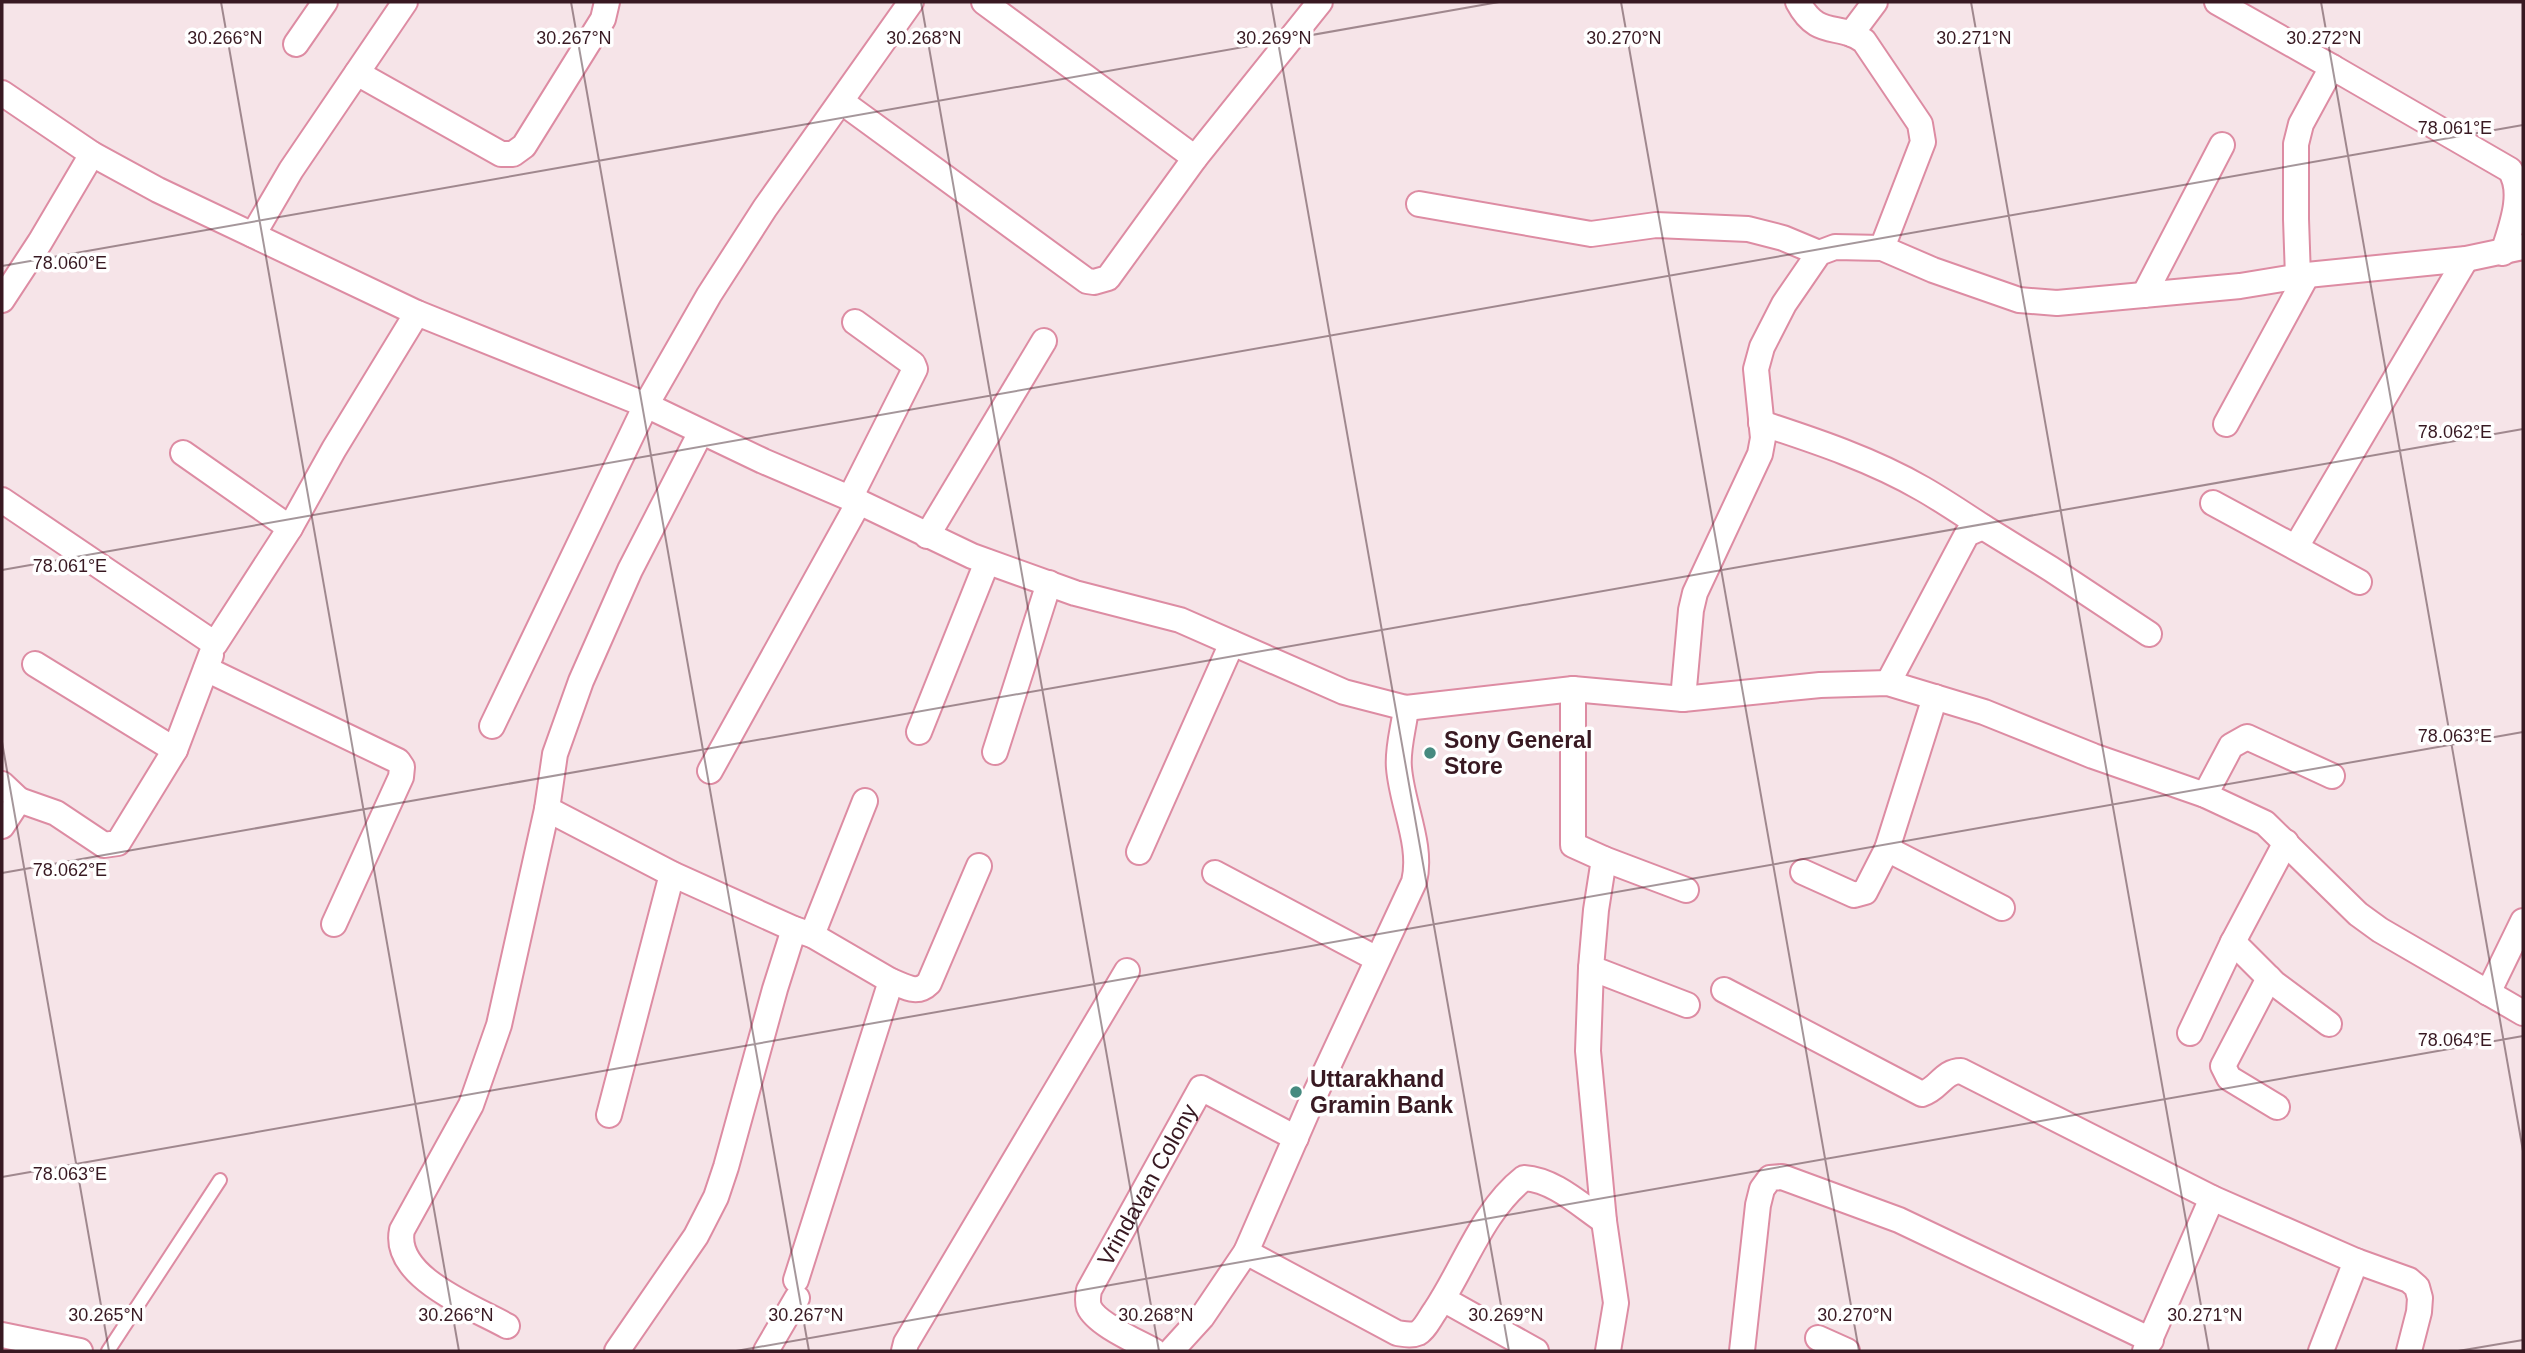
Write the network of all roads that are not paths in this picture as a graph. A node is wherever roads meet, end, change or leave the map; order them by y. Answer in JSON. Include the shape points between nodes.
{"nodes":[{"id":1,"x":325,"y":2,"type":"edge"},
{"id":2,"x":405,"y":2,"type":"edge"},
{"id":3,"x":607,"y":2,"type":"edge"},
{"id":4,"x":911,"y":2,"type":"edge"},
{"id":5,"x":984,"y":2,"type":"edge"},
{"id":6,"x":1320,"y":2,"type":"edge"},
{"id":7,"x":1798,"y":2,"type":"edge"},
{"id":8,"x":1875,"y":2,"type":"edge"},
{"id":9,"x":2217,"y":2,"type":"edge"},
{"id":10,"x":1851,"y":34,"type":"junction"},
{"id":11,"x":296,"y":44,"type":"dead end"},
{"id":12,"x":2332,"y":67,"type":"junction"},
{"id":13,"x":357,"y":74,"type":"junction"},
{"id":14,"x":2,"y":93,"type":"edge"},
{"id":15,"x":842,"y":102,"type":"junction"},
{"id":16,"x":2222,"y":145,"type":"dead end"},
{"id":17,"x":92,"y":154,"type":"junction"},
{"id":18,"x":1195,"y":158,"type":"junction"},
{"id":19,"x":1419,"y":204,"type":"dead end"},
{"id":20,"x":253,"y":235,"type":"junction"},
{"id":21,"x":1882,"y":248,"type":"junction"},
{"id":22,"x":2513,"y":250,"type":"edge"},
{"id":23,"x":1819,"y":253,"type":"junction"},
{"id":24,"x":2466,"y":259,"type":"junction"},
{"id":25,"x":2303,"y":276,"type":"junction"},
{"id":26,"x":2144,"y":295,"type":"junction"},
{"id":27,"x":2,"y":300,"type":"edge"},
{"id":28,"x":417,"y":313,"type":"junction"},
{"id":29,"x":855,"y":322,"type":"dead end"},
{"id":30,"x":1044,"y":341,"type":"dead end"},
{"id":31,"x":646,"y":405,"type":"junction"},
{"id":32,"x":1761,"y":423,"type":"junction"},
{"id":33,"x":2227,"y":424,"type":"dead end"},
{"id":34,"x":701,"y":432,"type":"junction"},
{"id":35,"x":183,"y":453,"type":"dead end"},
{"id":36,"x":2,"y":500,"type":"edge"},
{"id":37,"x":855,"y":500,"type":"junction"},
{"id":38,"x":2213,"y":503,"type":"dead end"},
{"id":39,"x":1983,"y":527,"type":"junction"},
{"id":40,"x":290,"y":528,"type":"junction"},
{"id":41,"x":927,"y":536,"type":"junction"},
{"id":42,"x":2296,"y":547,"type":"junction"},
{"id":43,"x":987,"y":562,"type":"junction"},
{"id":44,"x":2359,"y":582,"type":"dead end"},
{"id":45,"x":1049,"y":583,"type":"junction"},
{"id":46,"x":2149,"y":634,"type":"dead end"},
{"id":47,"x":1232,"y":643,"type":"junction"},
{"id":48,"x":215,"y":644,"type":"junction"},
{"id":49,"x":35,"y":664,"type":"dead end"},
{"id":50,"x":206,"y":669,"type":"junction"},
{"id":51,"x":1888,"y":682,"type":"junction"},
{"id":52,"x":1573,"y":689,"type":"junction"},
{"id":53,"x":1935,"y":697,"type":"junction"},
{"id":54,"x":1682,"y":699,"type":"junction"},
{"id":55,"x":1406,"y":708,"type":"junction"},
{"id":56,"x":492,"y":726,"type":"dead end"},
{"id":57,"x":919,"y":732,"type":"dead end"},
{"id":58,"x":175,"y":750,"type":"junction"},
{"id":59,"x":995,"y":752,"type":"dead end"},
{"id":60,"x":710,"y":771,"type":"dead end"},
{"id":61,"x":2332,"y":776,"type":"dead end"},
{"id":62,"x":11,"y":792,"type":"edge"},
{"id":63,"x":2205,"y":795,"type":"junction"},
{"id":64,"x":865,"y":801,"type":"dead end"},
{"id":65,"x":547,"y":809,"type":"junction"},
{"id":66,"x":2,"y":826,"type":"edge"},
{"id":67,"x":2286,"y":842,"type":"junction"},
{"id":68,"x":1887,"y":849,"type":"junction"},
{"id":69,"x":1139,"y":852,"type":"dead end"},
{"id":70,"x":1604,"y":859,"type":"junction"},
{"id":71,"x":979,"y":866,"type":"dead end"},
{"id":72,"x":1803,"y":872,"type":"dead end"},
{"id":73,"x":1215,"y":873,"type":"dead end"},
{"id":74,"x":672,"y":874,"type":"junction"},
{"id":75,"x":1686,"y":890,"type":"dead end"},
{"id":76,"x":2002,"y":908,"type":"dead end"},
{"id":77,"x":2523,"y":921,"type":"edge"},
{"id":78,"x":334,"y":924,"type":"dead end"},
{"id":79,"x":803,"y":932,"type":"junction"},
{"id":80,"x":2234,"y":942,"type":"junction"},
{"id":81,"x":1377,"y":959,"type":"junction"},
{"id":82,"x":1591,"y":968,"type":"junction"},
{"id":83,"x":1127,"y":971,"type":"dead end"},
{"id":84,"x":2269,"y":978,"type":"junction"},
{"id":85,"x":891,"y":981,"type":"junction"},
{"id":86,"x":1724,"y":990,"type":"dead end"},
{"id":87,"x":2488,"y":993,"type":"junction"},
{"id":88,"x":1687,"y":1005,"type":"dead end"},
{"id":89,"x":2523,"y":1013,"type":"edge"},
{"id":90,"x":2329,"y":1024,"type":"dead end"},
{"id":91,"x":2190,"y":1032,"type":"dead end"},
{"id":92,"x":2277,"y":1107,"type":"dead end"},
{"id":93,"x":609,"y":1115,"type":"dead end"},
{"id":94,"x":1296,"y":1138,"type":"junction"},
{"id":95,"x":220,"y":1180,"type":"dead end"},
{"id":96,"x":2212,"y":1198,"type":"junction"},
{"id":97,"x":1604,"y":1221,"type":"junction"},
{"id":98,"x":1246,"y":1251,"type":"junction"},
{"id":99,"x":2356,"y":1261,"type":"junction"},
{"id":100,"x":1443,"y":1299,"type":"junction"},
{"id":101,"x":507,"y":1326,"type":"dead end"},
{"id":102,"x":2,"y":1335,"type":"edge"},
{"id":103,"x":1818,"y":1338,"type":"dead end"},
{"id":104,"x":2148,"y":1346,"type":"edge"},
{"id":105,"x":771,"y":1349,"type":"edge"},
{"id":106,"x":80,"y":1351,"type":"edge"},
{"id":107,"x":108,"y":1351,"type":"edge"},
{"id":108,"x":617,"y":1351,"type":"edge"},
{"id":109,"x":904,"y":1351,"type":"edge"},
{"id":110,"x":1154,"y":1351,"type":"edge"},
{"id":111,"x":1171,"y":1351,"type":"edge"},
{"id":112,"x":1536,"y":1351,"type":"edge"},
{"id":113,"x":1608,"y":1351,"type":"edge"},
{"id":114,"x":1742,"y":1351,"type":"edge"},
{"id":115,"x":1847,"y":1351,"type":"edge"},
{"id":116,"x":2321,"y":1351,"type":"edge"},
{"id":117,"x":2409,"y":1351,"type":"edge"}],
"edges":[{"from":1,"to":11,"type":"street"},
{"from":2,"to":13,"type":"street"},
{"from":3,"to":13,"type":"street","via":[[603,19],[524,146],[513,154],[501,154]]},
{"from":4,"to":15,"type":"street"},
{"from":5,"to":18,"type":"street"},
{"from":6,"to":18,"type":"street"},
{"from":7,"to":10,"type":"street","via":[[1826,29]]},
{"from":8,"to":10,"type":"street"},
{"from":9,"to":12,"type":"street"},
{"from":10,"to":21,"type":"street","via":[[1864,41],[1923,135]]},
{"from":12,"to":22,"type":"street","via":[[2510,170],[2519,182]]},
{"from":12,"to":25,"type":"street","via":[[2301,124],[2296,144],[2296,219]]},
{"from":13,"to":20,"type":"street"},
{"from":14,"to":17,"type":"street"},
{"from":15,"to":18,"type":"street","via":[[1087,281],[1108,278]]},
{"from":15,"to":31,"type":"street","via":[[765,208]]},
{"from":16,"to":26,"type":"street"},
{"from":17,"to":20,"type":"street"},
{"from":17,"to":27,"type":"street"},
{"from":19,"to":23,"type":"street","via":[[1591,234],[1638,225],[1748,229]]},
{"from":20,"to":28,"type":"street"},
{"from":21,"to":23,"type":"street","via":[[1835,247]]},
{"from":21,"to":26,"type":"street","via":[[2019,300],[2057,303]]},
{"from":22,"to":24,"type":"street"},
{"from":23,"to":32,"type":"street","via":[[1784,304],[1758,357]]},
{"from":24,"to":25,"type":"street"},
{"from":24,"to":42,"type":"street"},
{"from":25,"to":26,"type":"street"},
{"from":25,"to":33,"type":"street"},
{"from":28,"to":31,"type":"street"},
{"from":28,"to":40,"type":"street"},
{"from":29,"to":37,"type":"street","via":[[915,369]]},
{"from":30,"to":41,"type":"street"},
{"from":31,"to":34,"type":"street"},
{"from":31,"to":56,"type":"street"},
{"from":32,"to":39,"type":"street","via":[[1899,476]]},
{"from":32,"to":54,"type":"street","via":[[1760,454],[1695,593]]},
{"from":34,"to":37,"type":"street"},
{"from":34,"to":65,"type":"street","via":[[630,570],[581,681],[555,754]]},
{"from":35,"to":40,"type":"street"},
{"from":36,"to":48,"type":"street"},
{"from":37,"to":41,"type":"street"},
{"from":37,"to":60,"type":"street"},
{"from":38,"to":42,"type":"street"},
{"from":39,"to":46,"type":"street"},
{"from":39,"to":51,"type":"street","via":[[1967,534]]},
{"from":40,"to":48,"type":"street"},
{"from":41,"to":43,"type":"street"},
{"from":42,"to":44,"type":"street"},
{"from":43,"to":45,"type":"street"},
{"from":43,"to":57,"type":"street"},
{"from":45,"to":47,"type":"street","via":[[1180,620]]},
{"from":45,"to":59,"type":"street"},
{"from":47,"to":55,"type":"street","via":[[1344,692]]},
{"from":47,"to":69,"type":"street"},
{"from":48,"to":50,"type":"street"},
{"from":49,"to":58,"type":"street"},
{"from":50,"to":58,"type":"street"},
{"from":50,"to":78,"type":"street","via":[[398,761],[402,767]]},
{"from":51,"to":53,"type":"street"},
{"from":51,"to":54,"type":"street"},
{"from":52,"to":54,"type":"street"},
{"from":52,"to":55,"type":"street"},
{"from":52,"to":70,"type":"street","via":[[1572,842]]},
{"from":53,"to":63,"type":"street"},
{"from":53,"to":68,"type":"street"},
{"from":55,"to":81,"type":"street","via":[[1399,765],[1417,870]]},
{"from":58,"to":62,"type":"street","via":[[124,836],[112,845],[96,841],[56,813]]},
{"from":61,"to":63,"type":"street","via":[[2247,737],[2231,746]]},
{"from":62,"to":66,"type":"street"},
{"from":63,"to":67,"type":"street","via":[[2265,823]]},
{"from":64,"to":79,"type":"street"},
{"from":65,"to":74,"type":"street"},
{"from":65,"to":101,"type":"street","via":[[499,1025],[471,1105],[400,1239],[406,1259],[426,1281]]},
{"from":67,"to":80,"type":"street"},
{"from":67,"to":87,"type":"street","via":[[2358,915]]},
{"from":68,"to":72,"type":"street","via":[[1862,895]]},
{"from":68,"to":76,"type":"street"},
{"from":70,"to":75,"type":"street"},
{"from":70,"to":82,"type":"street"},
{"from":71,"to":85,"type":"street","via":[[929,982],[914,990]]},
{"from":73,"to":81,"type":"street"},
{"from":74,"to":79,"type":"street"},
{"from":74,"to":93,"type":"street"},
{"from":77,"to":87,"type":"street"},
{"from":79,"to":85,"type":"street"},
{"from":79,"to":108,"type":"street","via":[[775,989],[716,1196],[696,1236]]},
{"from":80,"to":84,"type":"street"},
{"from":80,"to":91,"type":"street"},
{"from":81,"to":94,"type":"street"},
{"from":82,"to":88,"type":"street"},
{"from":82,"to":97,"type":"street","via":[[1588,1052]]},
{"from":83,"to":109,"type":"street"},
{"from":84,"to":90,"type":"street"},
{"from":84,"to":92,"type":"street","via":[[2224,1066],[2229,1078]]},
{"from":85,"to":105,"type":"street","via":[[797,1289]]},
{"from":86,"to":96,"type":"street","via":[[1922,1094],[1949,1073],[1961,1071]]},
{"from":87,"to":89,"type":"street"},
{"from":94,"to":98,"type":"street"},
{"from":94,"to":110,"type":"street","name":"Vrindavan Colony","via":[[1201,1088],[1089,1290],[1091,1311]]},
{"from":95,"to":107,"type":"lane"},
{"from":96,"to":99,"type":"street"},
{"from":96,"to":104,"type":"street"},
{"from":97,"to":100,"type":"street","via":[[1551,1185],[1524,1178],[1496,1207]]},
{"from":97,"to":113,"type":"street","via":[[1616,1303]]},
{"from":98,"to":100,"type":"street","via":[[1397,1333],[1418,1333]]},
{"from":98,"to":111,"type":"street","via":[[1202,1317]]},
{"from":99,"to":116,"type":"street"},
{"from":99,"to":117,"type":"street","via":[[2417,1287],[2419,1312]]},
{"from":100,"to":112,"type":"street"},
{"from":102,"to":106,"type":"street"},
{"from":103,"to":115,"type":"street"},
{"from":104,"to":114,"type":"street","via":[[1899,1220],[1782,1177],[1770,1178],[1758,1205]]}]}
